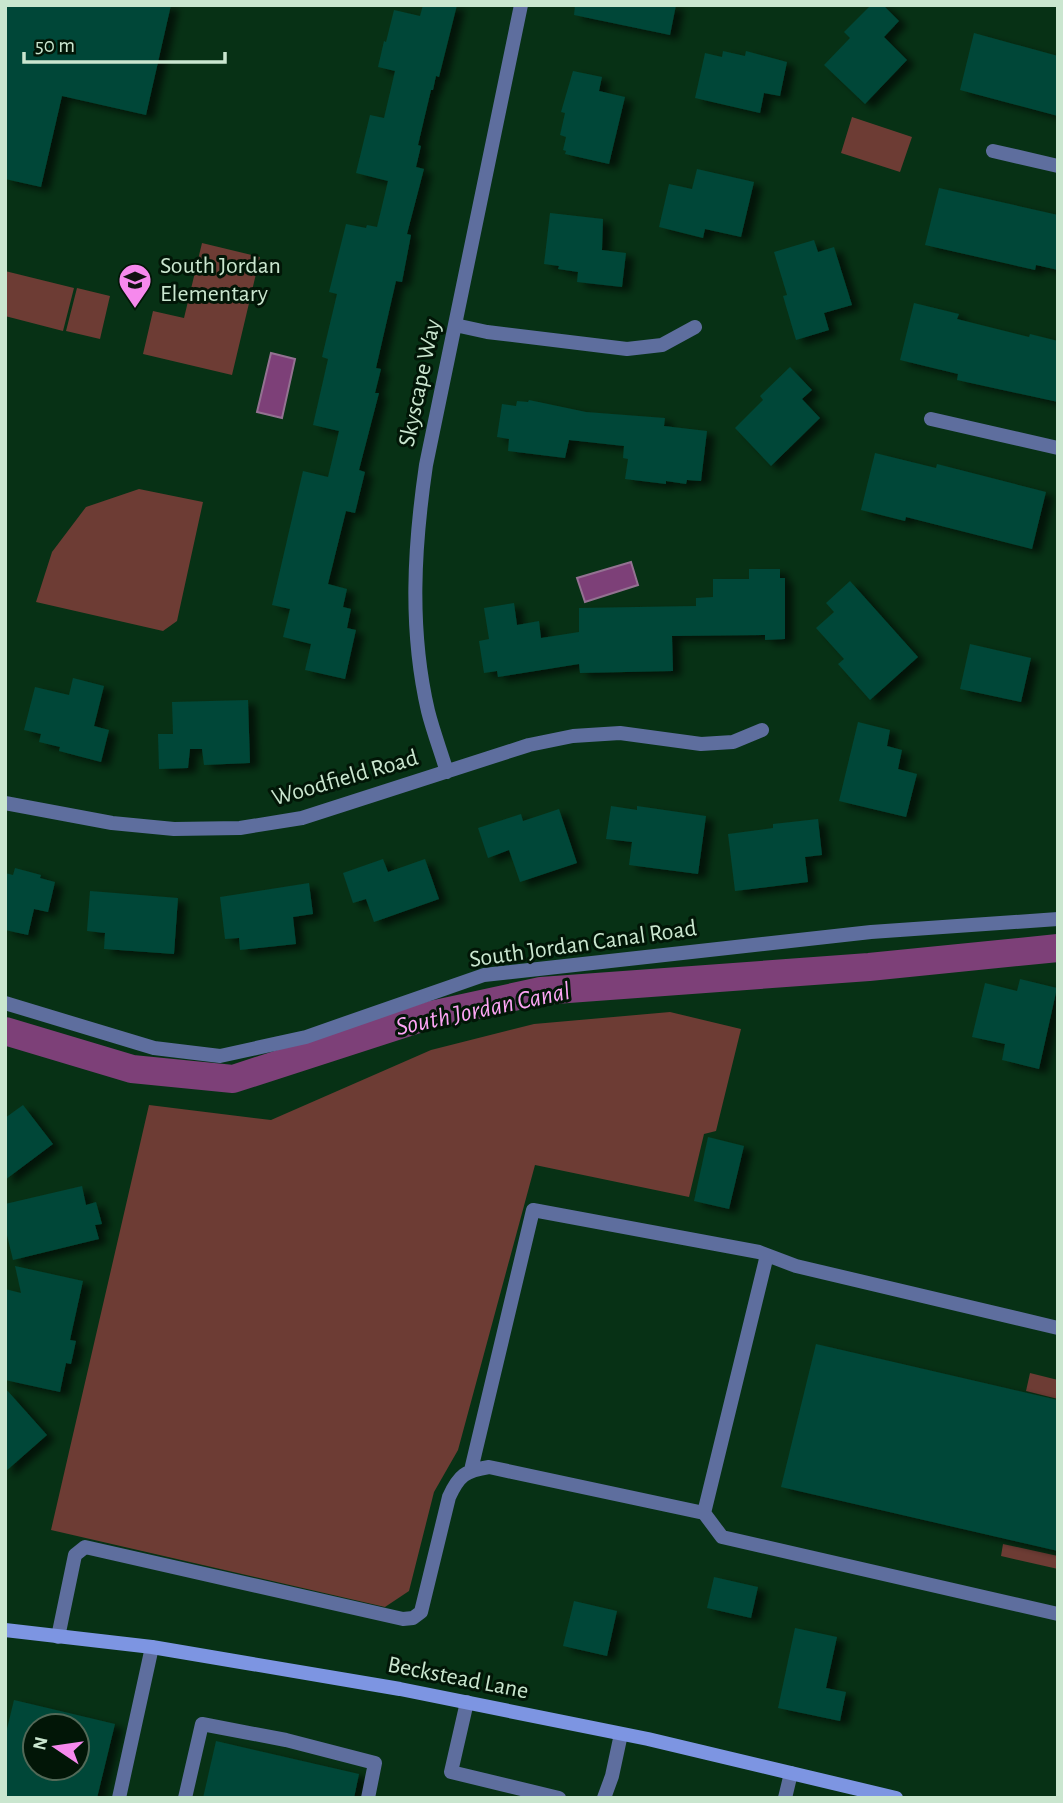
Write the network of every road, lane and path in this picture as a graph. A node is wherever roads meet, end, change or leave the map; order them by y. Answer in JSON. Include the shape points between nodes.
{"nodes":[{"id":1,"x":521,"y":5,"type":"edge"},
{"id":2,"x":993,"y":151,"type":"dead end"},
{"id":3,"x":1058,"y":166,"type":"edge"},
{"id":4,"x":455,"y":325,"type":"junction"},
{"id":5,"x":695,"y":327,"type":"dead end"},
{"id":6,"x":932,"y":419,"type":"dead end"},
{"id":7,"x":1058,"y":448,"type":"edge"},
{"id":8,"x":762,"y":730,"type":"dead end"},
{"id":9,"x":447,"y":772,"type":"junction"},
{"id":10,"x":5,"y":803,"type":"edge"},
{"id":11,"x":1058,"y":919,"type":"edge"},
{"id":12,"x":5,"y":1003,"type":"edge"},
{"id":13,"x":767,"y":1255,"type":"junction"},
{"id":14,"x":1058,"y":1328,"type":"edge"},
{"id":15,"x":471,"y":1470,"type":"junction"},
{"id":16,"x":704,"y":1513,"type":"junction"},
{"id":17,"x":1058,"y":1614,"type":"edge"},
{"id":18,"x":5,"y":1630,"type":"edge"},
{"id":19,"x":58,"y":1637,"type":"junction"},
{"id":20,"x":152,"y":1647,"type":"junction"},
{"id":21,"x":467,"y":1702,"type":"junction"},
{"id":22,"x":621,"y":1734,"type":"junction"},
{"id":23,"x":790,"y":1773,"type":"junction"},
{"id":24,"x":119,"y":1798,"type":"edge"},
{"id":25,"x":185,"y":1798,"type":"edge"},
{"id":26,"x":368,"y":1798,"type":"edge"},
{"id":27,"x":559,"y":1798,"type":"edge"},
{"id":28,"x":604,"y":1798,"type":"edge"},
{"id":29,"x":785,"y":1798,"type":"edge"},
{"id":30,"x":896,"y":1798,"type":"edge"}],
"edges":[{"from":1,"to":4,"type":"street","name":"Skyscape Way"},
{"from":2,"to":3,"type":"street"},
{"from":4,"to":5,"type":"street","via":[[627,349],[662,345]]},
{"from":4,"to":9,"type":"street","name":"Skyscape Way","via":[[419,512],[414,600],[428,712]]},
{"from":6,"to":7,"type":"street"},
{"from":8,"to":9,"type":"street","name":"Woodfield Road","via":[[733,742],[701,744],[620,733],[573,736]]},
{"from":9,"to":10,"type":"street","name":"Woodfield Road","via":[[302,818],[240,828],[174,829],[112,823]]},
{"from":11,"to":12,"type":"street","name":"South Jordan Canal Road","via":[[871,932],[484,975],[306,1037],[220,1056],[154,1048]]},
{"from":13,"to":14,"type":"street","via":[[796,1266]]},
{"from":13,"to":15,"type":"street","via":[[533,1210]]},
{"from":13,"to":16,"type":"street"},
{"from":15,"to":16,"type":"street","via":[[489,1467]]},
{"from":15,"to":19,"type":"street","via":[[457,1480],[449,1497],[421,1612],[413,1618],[85,1547],[75,1555]]},
{"from":16,"to":17,"type":"street","via":[[722,1538]]},
{"from":18,"to":19,"type":"street","name":"Beckstead Lane"},
{"from":19,"to":20,"type":"street","name":"Beckstead Lane"},
{"from":20,"to":21,"type":"street","name":"Beckstead Lane"},
{"from":20,"to":24,"type":"street"},
{"from":21,"to":22,"type":"street","name":"Beckstead Lane"},
{"from":21,"to":27,"type":"street","via":[[451,1772]]},
{"from":22,"to":23,"type":"street","name":"Beckstead Lane"},
{"from":22,"to":28,"type":"street"},
{"from":23,"to":29,"type":"street"},
{"from":23,"to":30,"type":"street","name":"Beckstead Lane"},
{"from":25,"to":26,"type":"street","via":[[202,1724],[375,1763]]}]}
